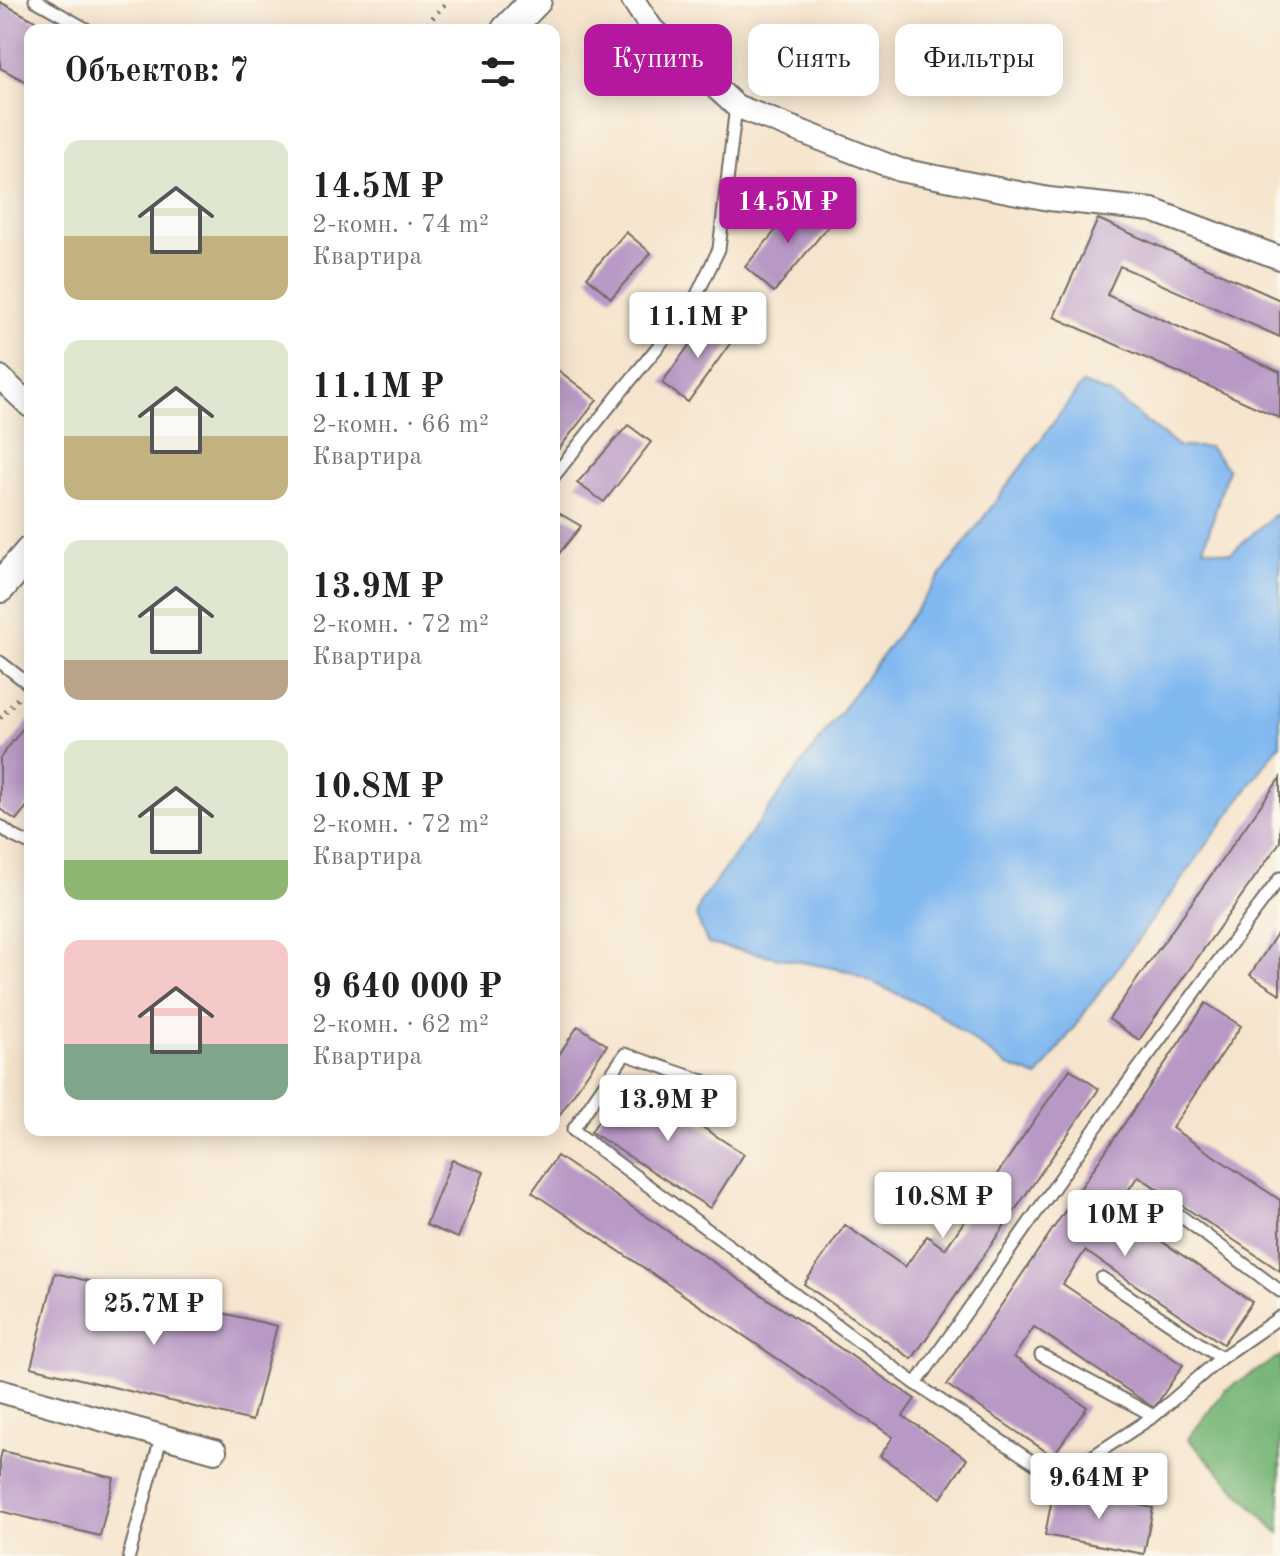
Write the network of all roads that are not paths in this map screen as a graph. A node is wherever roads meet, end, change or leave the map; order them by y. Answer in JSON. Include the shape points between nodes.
{"nodes":[{"id":1,"x":35,"y":0,"type":"edge"},
{"id":2,"x":536,"y":0,"type":"edge"},
{"id":3,"x":633,"y":0,"type":"edge"},
{"id":4,"x":77,"y":24,"type":"edge"},
{"id":5,"x":513,"y":24,"type":"edge"},
{"id":6,"x":736,"y":106,"type":"junction"},
{"id":7,"x":1280,"y":258,"type":"edge"},
{"id":8,"x":0,"y":377,"type":"edge"},
{"id":9,"x":24,"y":400,"type":"edge"},
{"id":10,"x":560,"y":468,"type":"edge"},
{"id":11,"x":24,"y":559,"type":"edge"},
{"id":12,"x":0,"y":587,"type":"edge"},
{"id":13,"x":0,"y":662,"type":"edge"},
{"id":14,"x":24,"y":680,"type":"edge"},
{"id":15,"x":0,"y":826,"type":"edge"},
{"id":16,"x":24,"y":841,"type":"edge"},
{"id":17,"x":1280,"y":878,"type":"edge"},
{"id":18,"x":718,"y":1086,"type":"dead end"},
{"id":19,"x":1154,"y":1196,"type":"dead end"},
{"id":20,"x":1102,"y":1278,"type":"dead end"},
{"id":21,"x":1280,"y":1291,"type":"edge"},
{"id":22,"x":1280,"y":1317,"type":"edge"},
{"id":23,"x":1041,"y":1355,"type":"dead end"},
{"id":24,"x":1221,"y":1358,"type":"junction"},
{"id":25,"x":916,"y":1384,"type":"junction"},
{"id":26,"x":0,"y":1391,"type":"edge"},
{"id":27,"x":1154,"y":1416,"type":"junction"},
{"id":28,"x":161,"y":1438,"type":"junction"},
{"id":29,"x":215,"y":1451,"type":"dead end"},
{"id":30,"x":129,"y":1556,"type":"edge"}],
"edges":[{"from":1,"to":4,"type":"lane"},
{"from":2,"to":5,"type":"main road"},
{"from":3,"to":6,"type":"street","via":[[652,29]]},
{"from":6,"to":7,"type":"street","via":[[900,170],[1049,199],[1152,210]]},
{"from":6,"to":10,"type":"lane","via":[[719,249],[692,305]]},
{"from":8,"to":9,"type":"street"},
{"from":11,"to":12,"type":"main road"},
{"from":13,"to":14,"type":"lane"},
{"from":15,"to":16,"type":"lane"},
{"from":17,"to":25,"type":"lane","via":[[1118,1096]]},
{"from":18,"to":25,"type":"lane","via":[[625,1054],[573,1130]]},
{"from":19,"to":21,"type":"lane"},
{"from":20,"to":24,"type":"lane"},
{"from":22,"to":24,"type":"lane"},
{"from":23,"to":27,"type":"lane"},
{"from":24,"to":27,"type":"lane"},
{"from":25,"to":27,"type":"lane","via":[[1052,1475],[1090,1458]]},
{"from":26,"to":28,"type":"street"},
{"from":28,"to":29,"type":"street"},
{"from":28,"to":30,"type":"lane"}]}
